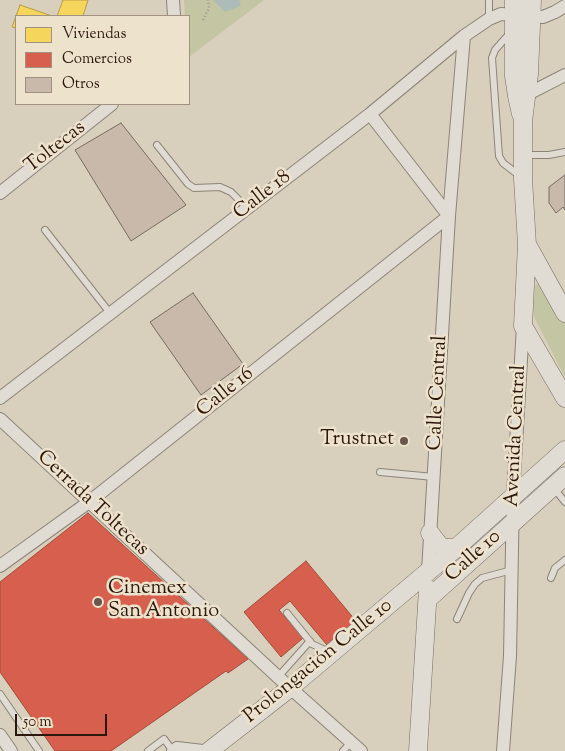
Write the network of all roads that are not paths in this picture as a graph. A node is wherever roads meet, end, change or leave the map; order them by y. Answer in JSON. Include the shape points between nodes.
{"nodes":[{"id":1,"x":173,"y":0,"type":"edge"},
{"id":2,"x":489,"y":0,"type":"edge"},
{"id":3,"x":565,"y":6,"type":"edge"},
{"id":4,"x":532,"y":8,"type":"edge"},
{"id":5,"x":514,"y":14,"type":"edge"},
{"id":6,"x":174,"y":15,"type":"edge"},
{"id":7,"x":489,"y":19,"type":"junction"},
{"id":8,"x":464,"y":36,"type":"junction"},
{"id":9,"x":565,"y":75,"type":"edge"},
{"id":10,"x":522,"y":95,"type":"junction"},
{"id":11,"x":111,"y":105,"type":"edge"},
{"id":12,"x":370,"y":114,"type":"junction"},
{"id":13,"x":157,"y":145,"type":"dead end"},
{"id":14,"x":565,"y":152,"type":"edge"},
{"id":15,"x":523,"y":154,"type":"junction"},
{"id":16,"x":523,"y":179,"type":"junction"},
{"id":17,"x":0,"y":193,"type":"edge"},
{"id":18,"x":247,"y":208,"type":"junction"},
{"id":19,"x":449,"y":216,"type":"junction"},
{"id":20,"x":45,"y":230,"type":"dead end"},
{"id":21,"x":527,"y":245,"type":"junction"},
{"id":22,"x":563,"y":306,"type":"edge"},
{"id":23,"x":110,"y":313,"type":"junction"},
{"id":24,"x":523,"y":326,"type":"junction"},
{"id":25,"x":0,"y":398,"type":"edge"},
{"id":26,"x":565,"y":398,"type":"edge"},
{"id":27,"x":0,"y":419,"type":"edge"},
{"id":28,"x":560,"y":467,"type":"edge"},
{"id":29,"x":380,"y":472,"type":"dead end"},
{"id":30,"x":434,"y":477,"type":"junction"},
{"id":31,"x":514,"y":495,"type":"junction"},
{"id":32,"x":89,"y":502,"type":"junction"},
{"id":33,"x":565,"y":502,"type":"edge"},
{"id":34,"x":513,"y":521,"type":"junction"},
{"id":35,"x":430,"y":533,"type":"junction"},
{"id":36,"x":456,"y":548,"type":"junction"},
{"id":37,"x":565,"y":560,"type":"edge"},
{"id":38,"x":0,"y":566,"type":"edge"},
{"id":39,"x":512,"y":570,"type":"junction"},
{"id":40,"x":428,"y":571,"type":"junction"},
{"id":41,"x":551,"y":578,"type":"dead end"},
{"id":42,"x":428,"y":599,"type":"junction"},
{"id":43,"x":286,"y":613,"type":"dead end"},
{"id":44,"x":457,"y":619,"type":"dead end"},
{"id":45,"x":310,"y":641,"type":"junction"},
{"id":46,"x":332,"y":652,"type":"junction"},
{"id":47,"x":284,"y":682,"type":"junction"},
{"id":48,"x":0,"y":694,"type":"edge"},
{"id":49,"x":0,"y":735,"type":"edge"},
{"id":50,"x":347,"y":746,"type":"edge"},
{"id":51,"x":12,"y":751,"type":"edge"},
{"id":52,"x":39,"y":751,"type":"edge"},
{"id":53,"x":148,"y":751,"type":"edge"},
{"id":54,"x":173,"y":751,"type":"edge"},
{"id":55,"x":203,"y":751,"type":"edge"},
{"id":56,"x":209,"y":751,"type":"edge"},
{"id":57,"x":361,"y":751,"type":"edge"},
{"id":58,"x":418,"y":751,"type":"edge"},
{"id":59,"x":503,"y":751,"type":"edge"}],
"edges":[{"from":1,"to":6,"type":"street"},
{"from":2,"to":7,"type":"lane"},
{"from":3,"to":4,"type":"street","name":"Calle 18","via":[[543,17]]},
{"from":4,"to":5,"type":"street","name":"Calle 18"},
{"from":4,"to":10,"type":"street","name":"Avenida Central"},
{"from":5,"to":7,"type":"street","name":"Calle 18","via":[[501,14]]},
{"from":5,"to":10,"type":"street","name":"Avenida Central","via":[[514,76]]},
{"from":5,"to":16,"type":"lane","via":[[492,58],[499,156]]},
{"from":7,"to":8,"type":"street","name":"Calle 18"},
{"from":8,"to":12,"type":"street","name":"Calle 18"},
{"from":8,"to":19,"type":"street","name":"Calle Central"},
{"from":9,"to":10,"type":"street"},
{"from":10,"to":15,"type":"street","name":"Avenida Central"},
{"from":11,"to":17,"type":"street","name":"Toltecas"},
{"from":12,"to":18,"type":"street","name":"Calle 18"},
{"from":12,"to":19,"type":"street"},
{"from":13,"to":18,"type":"lane","via":[[188,184],[194,188],[220,187],[231,192]]},
{"from":14,"to":15,"type":"lane"},
{"from":15,"to":16,"type":"street","name":"Avenida Central"},
{"from":16,"to":21,"type":"street","name":"Avenida Central"},
{"from":18,"to":23,"type":"street","name":"Calle 18"},
{"from":19,"to":30,"type":"street","name":"Calle Central"},
{"from":19,"to":32,"type":"street","name":"Calle 16"},
{"from":20,"to":23,"type":"lane"},
{"from":21,"to":22,"type":"street"},
{"from":21,"to":24,"type":"street","name":"Avenida Central"},
{"from":23,"to":25,"type":"street","name":"Calle 18"},
{"from":24,"to":26,"type":"street"},
{"from":24,"to":31,"type":"street","name":"Avenida Central"},
{"from":27,"to":32,"type":"street","name":"Cerrada Toltecas"},
{"from":28,"to":31,"type":"street","name":"Calle 10","via":[[540,471]]},
{"from":28,"to":33,"type":"lane"},
{"from":28,"to":34,"type":"street","name":"Calle 10"},
{"from":29,"to":30,"type":"lane"},
{"from":30,"to":35,"type":"street","name":"Calle Central"},
{"from":31,"to":34,"type":"street","name":"Avenida Central"},
{"from":31,"to":36,"type":"street","name":"Calle 10"},
{"from":32,"to":38,"type":"street","name":"Calle 16"},
{"from":32,"to":47,"type":"street","name":"Cerrada Toltecas"},
{"from":34,"to":39,"type":"street","name":"Avenida Central"},
{"from":34,"to":42,"type":"street","name":"Calle 10"},
{"from":35,"to":36,"type":"street","via":[[440,546]]},
{"from":35,"to":40,"type":"street","name":"Calle Central"},
{"from":36,"to":40,"type":"street","name":"Calle 10"},
{"from":37,"to":41,"type":"lane","via":[[555,568]]},
{"from":39,"to":44,"type":"lane","via":[[482,578],[475,584]]},
{"from":39,"to":59,"type":"street","name":"Avenida Central"},
{"from":40,"to":42,"type":"street","name":"Calle Central"},
{"from":40,"to":46,"type":"street","name":"Prolongación Calle 10"},
{"from":42,"to":58,"type":"street","name":"Calle Central"},
{"from":43,"to":45,"type":"lane"},
{"from":45,"to":46,"type":"lane","via":[[322,650]]},
{"from":45,"to":47,"type":"lane"},
{"from":46,"to":47,"type":"street","name":"Prolongación Calle 10"},
{"from":47,"to":50,"type":"street","name":"Cerrada Toltecas"},
{"from":47,"to":56,"type":"street","name":"Prolongación Calle 10"},
{"from":48,"to":52,"type":"lane"},
{"from":49,"to":51,"type":"street"},
{"from":50,"to":57,"type":"street","name":"Cerrada Toltecas"},
{"from":53,"to":54,"type":"lane","via":[[164,739]]},
{"from":54,"to":55,"type":"street","via":[[177,748]]}]}
